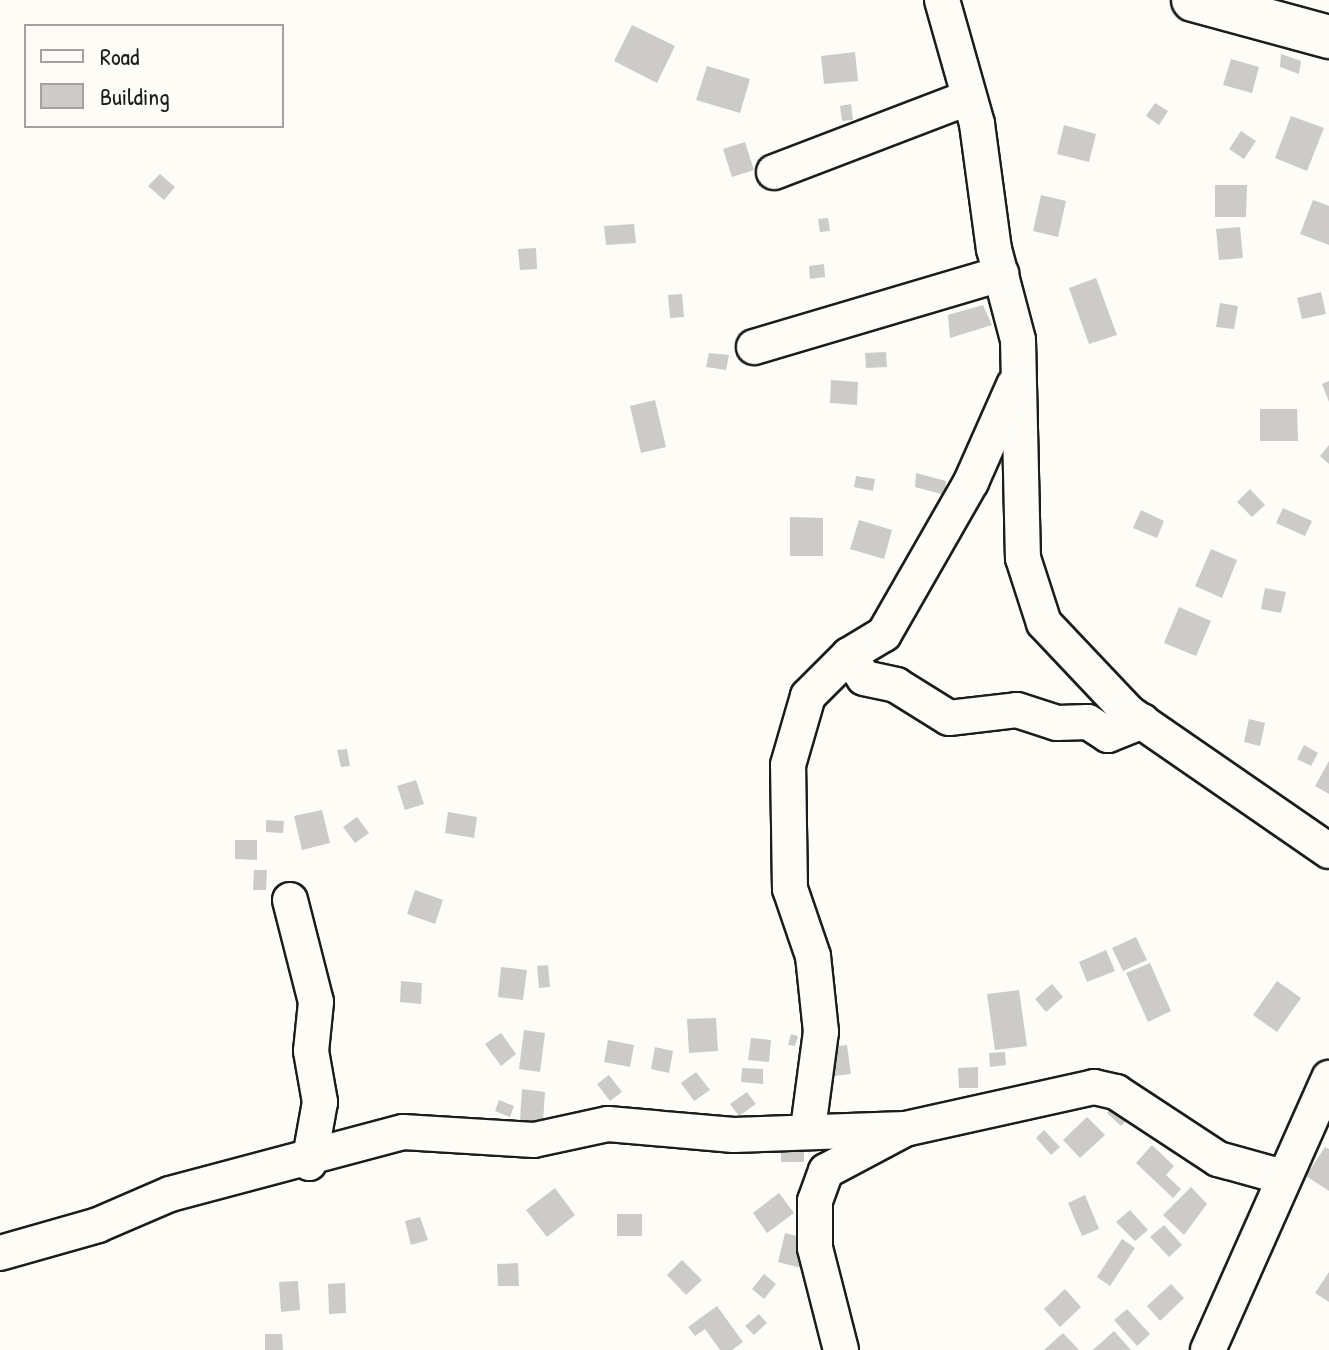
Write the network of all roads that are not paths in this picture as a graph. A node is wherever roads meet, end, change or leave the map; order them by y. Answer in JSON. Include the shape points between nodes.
{"nodes":[{"id":1,"x":942,"y":0,"type":"edge"},
{"id":2,"x":1193,"y":0,"type":"edge"},
{"id":3,"x":1329,"y":37,"type":"edge"},
{"id":4,"x":968,"y":98,"type":"junction"},
{"id":5,"x":774,"y":172,"type":"dead end"},
{"id":6,"x":1001,"y":274,"type":"junction"},
{"id":7,"x":754,"y":347,"type":"dead end"},
{"id":8,"x":1018,"y":377,"type":"junction"},
{"id":9,"x":849,"y":655,"type":"junction"},
{"id":10,"x":1142,"y":721,"type":"junction"},
{"id":11,"x":1329,"y":851,"type":"edge"},
{"id":12,"x":290,"y":900,"type":"dead end"},
{"id":13,"x":1329,"y":1078,"type":"edge"},
{"id":14,"x":808,"y":1129,"type":"junction"},
{"id":15,"x":905,"y":1129,"type":"junction"},
{"id":16,"x":309,"y":1163,"type":"junction"},
{"id":17,"x":1283,"y":1177,"type":"junction"},
{"id":18,"x":0,"y":1253,"type":"edge"},
{"id":19,"x":841,"y":1350,"type":"edge"},
{"id":20,"x":1208,"y":1350,"type":"edge"}],
"edges":[{"from":1,"to":4,"type":"street"},
{"from":2,"to":3,"type":"street"},
{"from":4,"to":5,"type":"street"},
{"from":4,"to":6,"type":"street"},
{"from":6,"to":7,"type":"street"},
{"from":6,"to":8,"type":"street","via":[[1016,331]]},
{"from":8,"to":9,"type":"street","via":[[971,482],[884,634]]},
{"from":8,"to":10,"type":"street","via":[[1018,494],[1031,594],[1071,657]]},
{"from":9,"to":10,"type":"street","via":[[864,678],[896,685],[949,718],[1017,710],[1057,723],[1088,722],[1108,735]]},
{"from":9,"to":14,"type":"street","via":[[808,696],[788,765],[790,889],[813,956],[821,1032]]},
{"from":10,"to":11,"type":"street"},
{"from":12,"to":16,"type":"street","via":[[316,1002],[311,1051],[320,1102]]},
{"from":13,"to":17,"type":"street"},
{"from":14,"to":15,"type":"street"},
{"from":14,"to":16,"type":"street","via":[[734,1135],[608,1124],[534,1140],[403,1132]]},
{"from":15,"to":17,"type":"street","via":[[1060,1091],[1104,1088],[1218,1159]]},
{"from":15,"to":19,"type":"street","via":[[826,1171],[815,1201],[815,1248]]},
{"from":16,"to":18,"type":"street","via":[[198,1186]]},
{"from":17,"to":20,"type":"street"}]}
